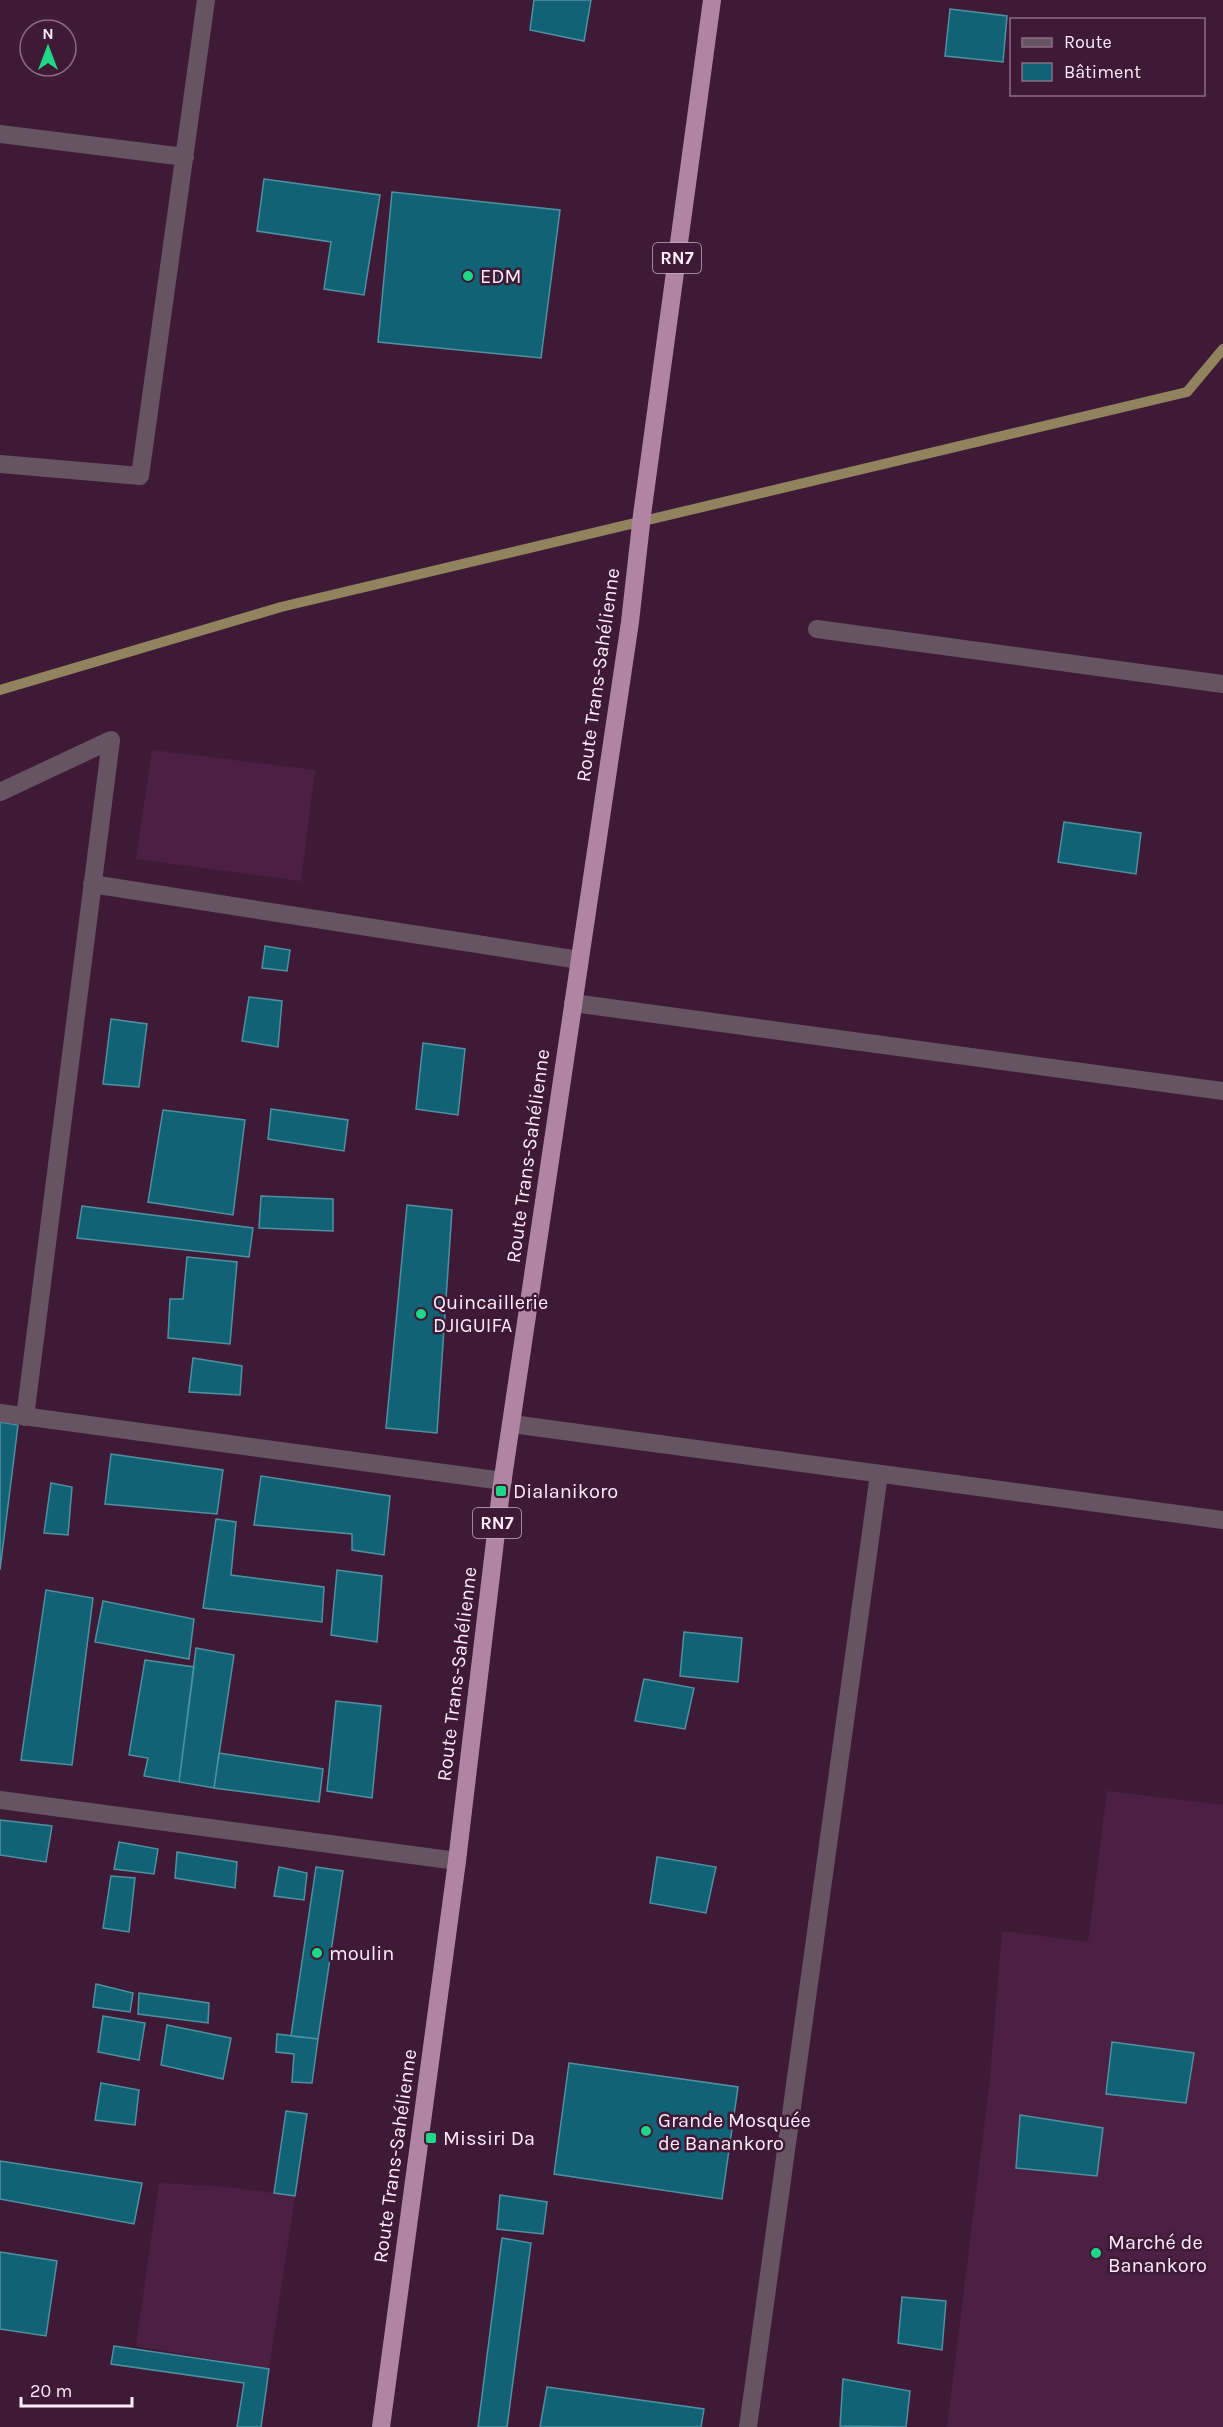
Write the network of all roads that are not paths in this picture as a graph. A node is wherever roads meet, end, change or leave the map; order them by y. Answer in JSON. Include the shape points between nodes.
{"nodes":[{"id":1,"x":206,"y":0,"type":"edge"},
{"id":2,"x":712,"y":0,"type":"edge"},
{"id":3,"x":0,"y":134,"type":"edge"},
{"id":4,"x":185,"y":157,"type":"junction"},
{"id":5,"x":0,"y":464,"type":"edge"},
{"id":6,"x":817,"y":629,"type":"dead end"},
{"id":7,"x":1223,"y":684,"type":"edge"},
{"id":8,"x":0,"y":792,"type":"edge"},
{"id":9,"x":92,"y":884,"type":"junction"},
{"id":10,"x":579,"y":960,"type":"junction"},
{"id":11,"x":573,"y":1003,"type":"junction"},
{"id":12,"x":1223,"y":1091,"type":"edge"},
{"id":13,"x":0,"y":1413,"type":"edge"},
{"id":14,"x":25,"y":1417,"type":"junction"},
{"id":15,"x":512,"y":1424,"type":"junction"},
{"id":16,"x":879,"y":1474,"type":"junction"},
{"id":17,"x":503,"y":1481,"type":"junction"},
{"id":18,"x":1223,"y":1520,"type":"edge"},
{"id":19,"x":0,"y":1800,"type":"edge"},
{"id":20,"x":457,"y":1861,"type":"junction"},
{"id":21,"x":381,"y":2427,"type":"edge"},
{"id":22,"x":748,"y":2427,"type":"edge"}],
"edges":[{"from":1,"to":4,"type":"street"},
{"from":2,"to":10,"type":"highway","name":"Route Trans-Sahélienne","number":"RN7","via":[[630,622]]},
{"from":3,"to":4,"type":"street"},
{"from":4,"to":5,"type":"street","via":[[140,476]]},
{"from":6,"to":7,"type":"street"},
{"from":8,"to":9,"type":"street","via":[[111,740]]},
{"from":9,"to":10,"type":"street"},
{"from":9,"to":14,"type":"street"},
{"from":10,"to":11,"type":"highway","name":"Route Trans-Sahélienne","number":"RN7"},
{"from":11,"to":12,"type":"street"},
{"from":11,"to":15,"type":"highway","name":"Route Trans-Sahélienne","number":"RN7"},
{"from":13,"to":14,"type":"street"},
{"from":14,"to":17,"type":"street"},
{"from":15,"to":16,"type":"street"},
{"from":15,"to":17,"type":"highway","name":"Route Trans-Sahélienne","number":"RN7"},
{"from":16,"to":18,"type":"street"},
{"from":16,"to":22,"type":"street"},
{"from":17,"to":20,"type":"highway","name":"Route Trans-Sahélienne","number":"RN7"},
{"from":19,"to":20,"type":"street"},
{"from":20,"to":21,"type":"highway","name":"Route Trans-Sahélienne","number":"RN7"}]}
